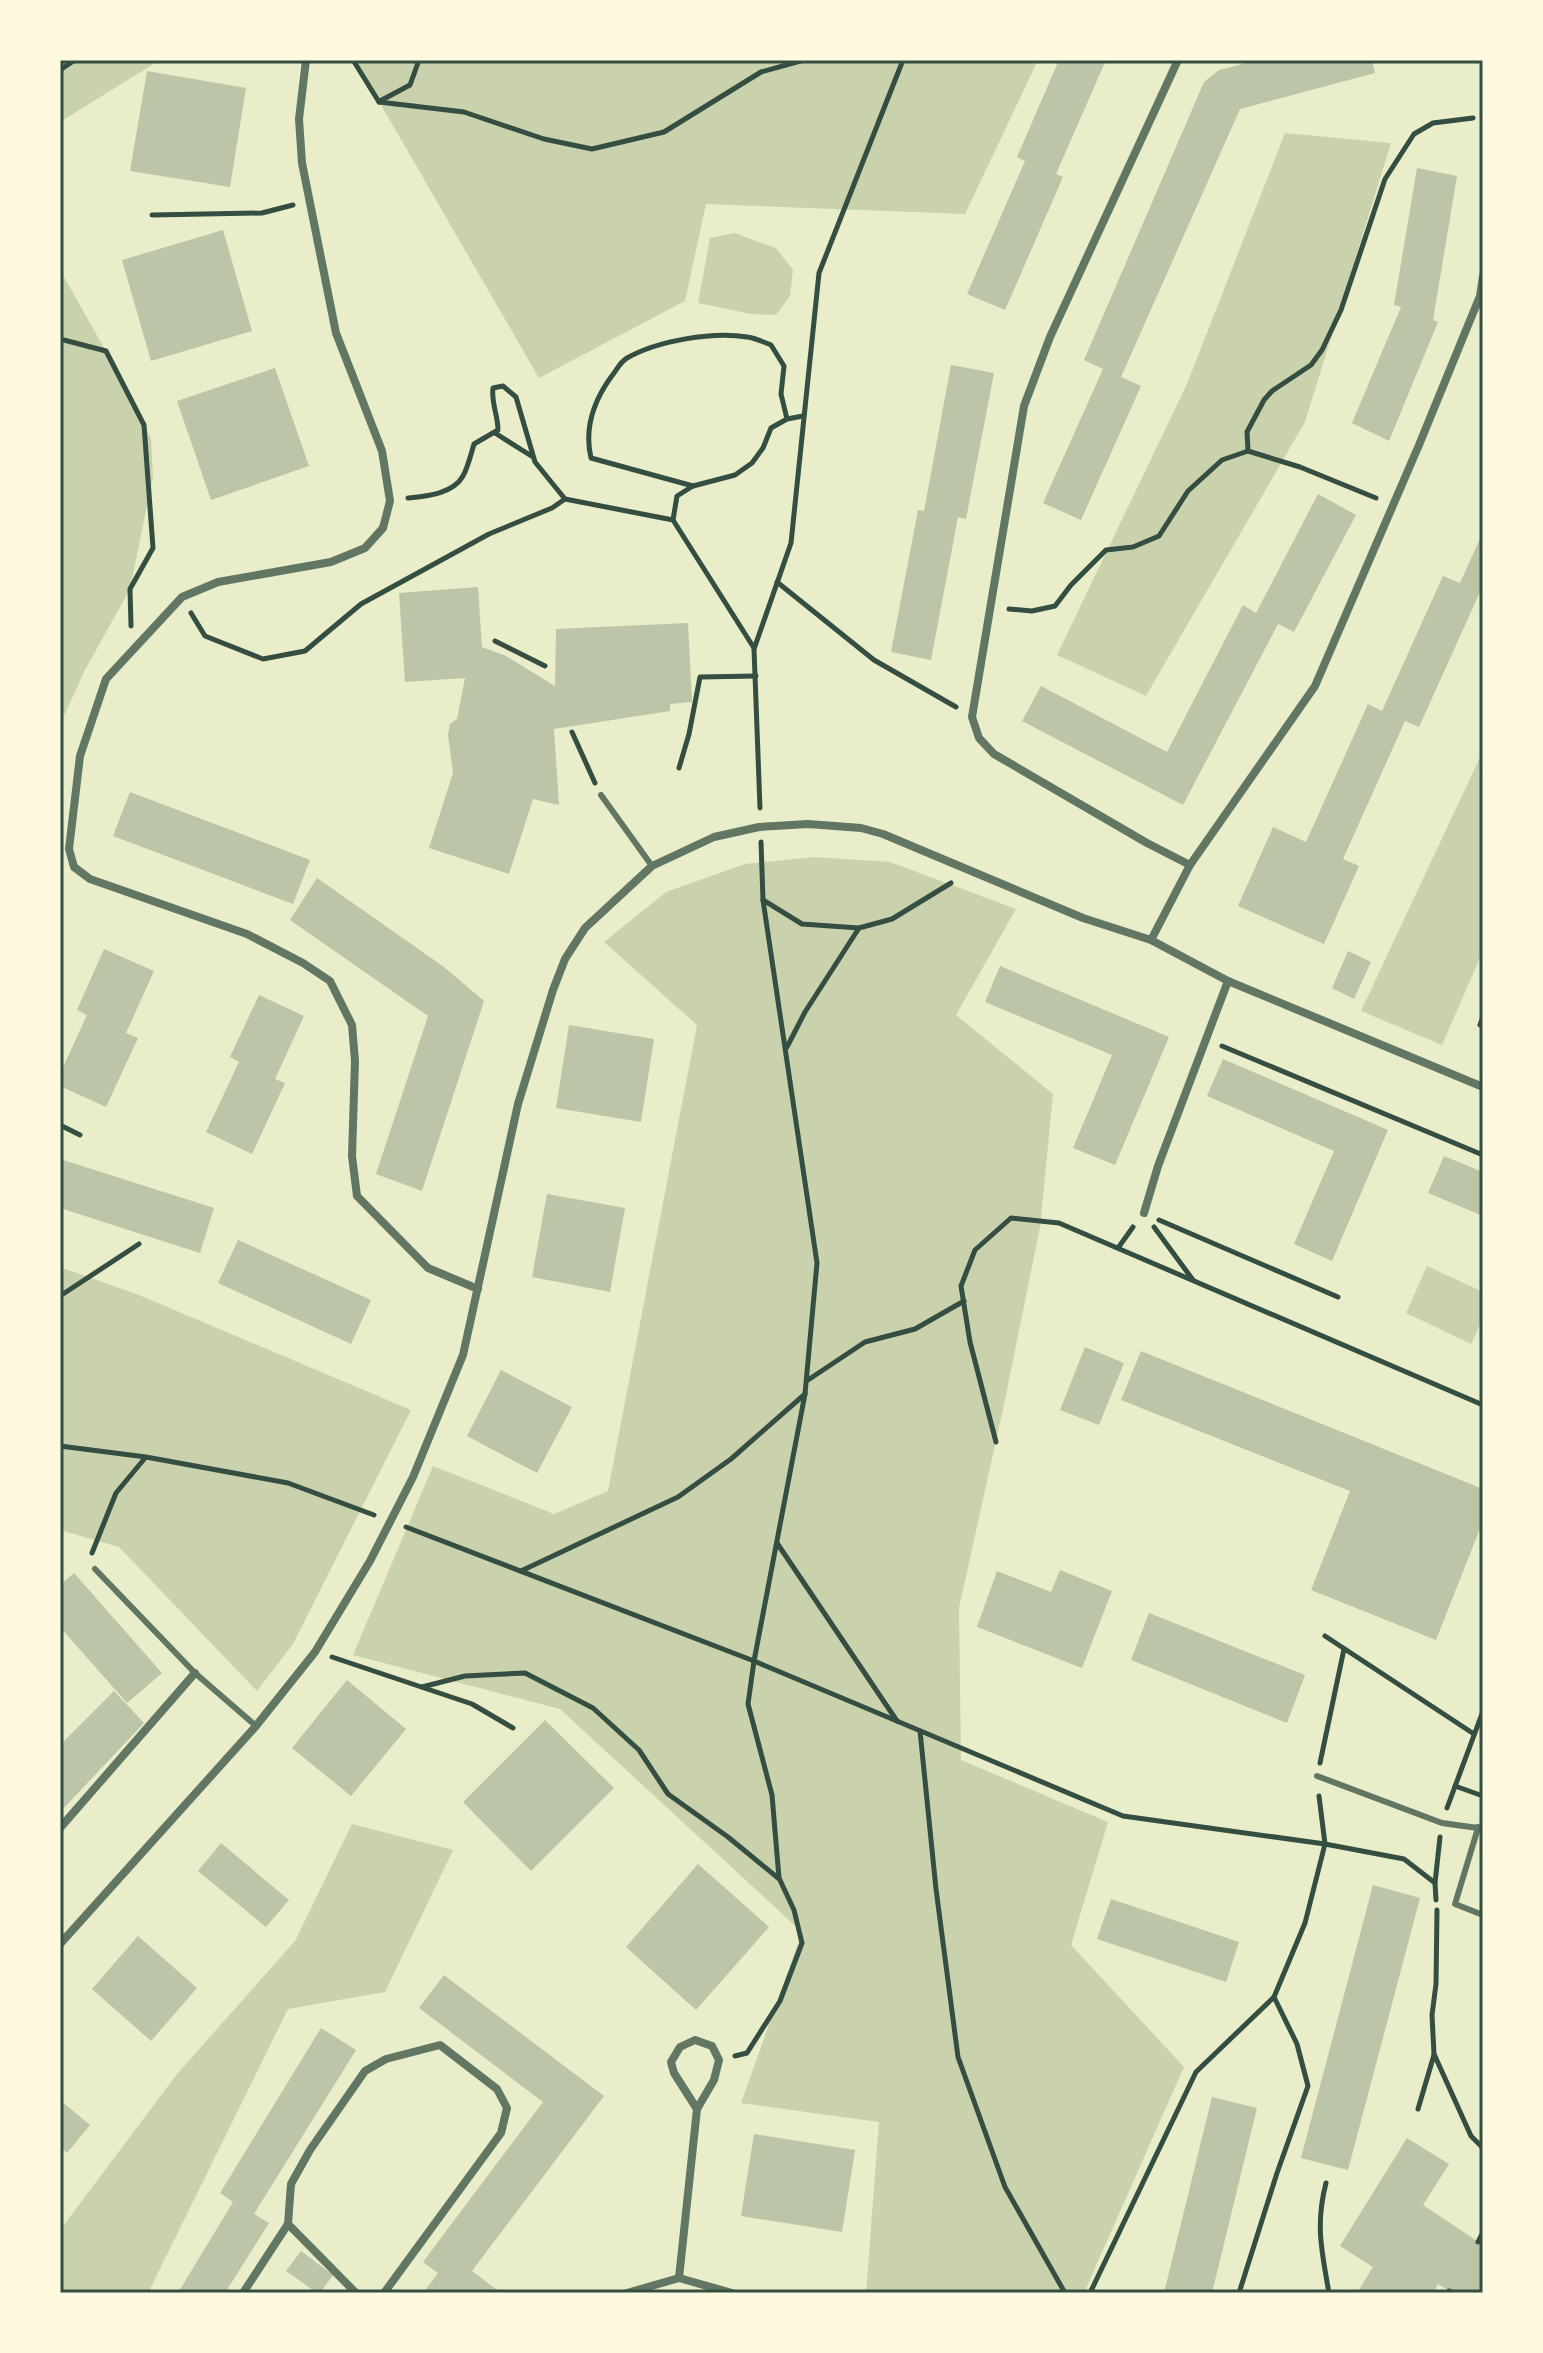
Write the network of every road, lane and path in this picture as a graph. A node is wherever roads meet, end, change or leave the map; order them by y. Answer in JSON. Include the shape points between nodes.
{"nodes":[{"id":1,"x":75,"y":60,"type":"edge"},
{"id":2,"x":306,"y":60,"type":"edge"},
{"id":3,"x":353,"y":60,"type":"edge"},
{"id":4,"x":419,"y":60,"type":"edge"},
{"id":5,"x":804,"y":60,"type":"edge"},
{"id":6,"x":903,"y":60,"type":"edge"},
{"id":7,"x":1178,"y":60,"type":"edge"},
{"id":8,"x":60,"y":70,"type":"edge"},
{"id":9,"x":379,"y":102,"type":"junction"},
{"id":10,"x":1473,"y":118,"type":"dead end"},
{"id":11,"x":309,"y":201,"type":"junction"},
{"id":12,"x":152,"y":215,"type":"dead end"},
{"id":13,"x":1483,"y":276,"type":"edge"},
{"id":14,"x":60,"y":339,"type":"edge"},
{"id":15,"x":803,"y":416,"type":"junction"},
{"id":16,"x":787,"y":419,"type":"junction"},
{"id":17,"x":494,"y":432,"type":"junction"},
{"id":18,"x":1248,"y":451,"type":"junction"},
{"id":19,"x":534,"y":458,"type":"junction"},
{"id":20,"x":693,"y":486,"type":"junction"},
{"id":21,"x":1376,"y":498,"type":"dead end"},
{"id":22,"x":565,"y":499,"type":"junction"},
{"id":23,"x":390,"y":501,"type":"junction"},
{"id":24,"x":673,"y":520,"type":"junction"},
{"id":25,"x":777,"y":582,"type":"junction"},
{"id":26,"x":182,"y":597,"type":"junction"},
{"id":27,"x":1008,"y":609,"type":"dead end"},
{"id":28,"x":495,"y":641,"type":"dead end"},
{"id":29,"x":754,"y":649,"type":"junction"},
{"id":30,"x":132,"y":651,"type":"junction"},
{"id":31,"x":545,"y":666,"type":"dead end"},
{"id":32,"x":756,"y":676,"type":"junction"},
{"id":33,"x":956,"y":708,"type":"dead end"},
{"id":34,"x":572,"y":732,"type":"dead end"},
{"id":35,"x":679,"y":768,"type":"dead end"},
{"id":36,"x":601,"y":795,"type":"joint"},
{"id":37,"x":761,"y":811,"type":"dead end"},
{"id":38,"x":761,"y":841,"type":"dead end"},
{"id":39,"x":1190,"y":865,"type":"junction"},
{"id":40,"x":652,"y":866,"type":"junction"},
{"id":41,"x":952,"y":882,"type":"dead end"},
{"id":42,"x":763,"y":900,"type":"junction"},
{"id":43,"x":859,"y":928,"type":"junction"},
{"id":44,"x":1151,"y":940,"type":"junction"},
{"id":45,"x":1228,"y":981,"type":"junction"},
{"id":46,"x":1483,"y":1017,"type":"edge"},
{"id":47,"x":1483,"y":1026,"type":"edge"},
{"id":48,"x":1224,"y":1032,"type":"dead end"},
{"id":49,"x":786,"y":1047,"type":"junction"},
{"id":50,"x":1483,"y":1087,"type":"edge"},
{"id":51,"x":60,"y":1125,"type":"edge"},
{"id":52,"x":80,"y":1135,"type":"dead end"},
{"id":53,"x":1483,"y":1155,"type":"edge"},
{"id":54,"x":1144,"y":1213,"type":"junction"},
{"id":55,"x":139,"y":1244,"type":"dead end"},
{"id":56,"x":1118,"y":1248,"type":"junction"},
{"id":57,"x":1193,"y":1280,"type":"junction"},
{"id":58,"x":478,"y":1289,"type":"junction"},
{"id":59,"x":60,"y":1296,"type":"edge"},
{"id":60,"x":1338,"y":1297,"type":"dead end"},
{"id":61,"x":964,"y":1301,"type":"junction"},
{"id":62,"x":807,"y":1380,"type":"junction"},
{"id":63,"x":805,"y":1394,"type":"junction"},
{"id":64,"x":1483,"y":1405,"type":"edge"},
{"id":65,"x":996,"y":1442,"type":"dead end"},
{"id":66,"x":60,"y":1446,"type":"edge"},
{"id":67,"x":146,"y":1457,"type":"junction"},
{"id":68,"x":382,"y":1518,"type":"dead end"},
{"id":69,"x":396,"y":1523,"type":"dead end"},
{"id":70,"x":777,"y":1542,"type":"junction"},
{"id":71,"x":95,"y":1569,"type":"joint"},
{"id":72,"x":520,"y":1571,"type":"junction"},
{"id":73,"x":1325,"y":1636,"type":"dead end"},
{"id":74,"x":1344,"y":1649,"type":"junction"},
{"id":75,"x":315,"y":1652,"type":"junction"},
{"id":76,"x":754,"y":1661,"type":"junction"},
{"id":77,"x":195,"y":1673,"type":"junction"},
{"id":78,"x":422,"y":1687,"type":"junction"},
{"id":79,"x":1483,"y":1711,"type":"edge"},
{"id":80,"x":898,"y":1722,"type":"junction"},
{"id":81,"x":256,"y":1726,"type":"junction"},
{"id":82,"x":513,"y":1728,"type":"dead end"},
{"id":83,"x":920,"y":1731,"type":"junction"},
{"id":84,"x":1474,"y":1734,"type":"junction"},
{"id":85,"x":1317,"y":1776,"type":"junction"},
{"id":86,"x":1455,"y":1786,"type":"junction"},
{"id":87,"x":1483,"y":1796,"type":"edge"},
{"id":88,"x":1442,"y":1823,"type":"junction"},
{"id":89,"x":60,"y":1828,"type":"edge"},
{"id":90,"x":1481,"y":1829,"type":"edge"},
{"id":91,"x":1325,"y":1844,"type":"junction"},
{"id":92,"x":779,"y":1878,"type":"junction"},
{"id":93,"x":1435,"y":1883,"type":"junction"},
{"id":94,"x":1483,"y":1915,"type":"edge"},
{"id":95,"x":60,"y":1944,"type":"edge"},
{"id":96,"x":1274,"y":1997,"type":"junction"},
{"id":97,"x":1434,"y":2054,"type":"junction"},
{"id":98,"x":719,"y":2060,"type":"junction"},
{"id":99,"x":697,"y":2109,"type":"junction"},
{"id":100,"x":1418,"y":2109,"type":"dead end"},
{"id":101,"x":1483,"y":2148,"type":"edge"},
{"id":102,"x":1326,"y":2183,"type":"dead end"},
{"id":103,"x":288,"y":2224,"type":"junction"},
{"id":104,"x":1483,"y":2232,"type":"edge"},
{"id":105,"x":1478,"y":2242,"type":"dead end"},
{"id":106,"x":679,"y":2278,"type":"junction"},
{"id":107,"x":727,"y":2292,"type":"edge"},
{"id":108,"x":243,"y":2293,"type":"edge"},
{"id":109,"x":356,"y":2293,"type":"edge"},
{"id":110,"x":384,"y":2293,"type":"edge"},
{"id":111,"x":627,"y":2293,"type":"edge"},
{"id":112,"x":1065,"y":2293,"type":"edge"},
{"id":113,"x":1090,"y":2293,"type":"edge"},
{"id":114,"x":1239,"y":2293,"type":"edge"},
{"id":115,"x":1329,"y":2293,"type":"edge"}],
"edges":[{"from":1,"to":8,"type":"path"},
{"from":2,"to":11,"type":"street","via":[[299,119]]},
{"from":3,"to":9,"type":"path"},
{"from":4,"to":9,"type":"path","via":[[410,85]]},
{"from":5,"to":9,"type":"path","via":[[761,72],[664,132],[592,149],[464,112]]},
{"from":6,"to":15,"type":"path","via":[[819,273]]},
{"from":7,"to":39,"type":"street","via":[[1050,337],[1024,406],[972,717],[979,738],[994,754]]},
{"from":10,"to":18,"type":"path","via":[[1433,123],[1414,134],[1385,179],[1341,310],[1322,350],[1311,365],[1264,400],[1247,432]]},
{"from":11,"to":12,"type":"path","via":[[262,213]]},
{"from":11,"to":23,"type":"street","via":[[336,333],[382,451]]},
{"from":13,"to":39,"type":"street","via":[[1469,323],[1315,686]]},
{"from":14,"to":30,"type":"path","via":[[106,351],[144,425],[153,548],[130,589]]},
{"from":15,"to":16,"type":"path"},
{"from":15,"to":25,"type":"path","via":[[791,543]]},
{"from":16,"to":20,"type":"path","via":[[771,428],[752,463],[735,475]]},
{"from":16,"to":20,"type":"path","via":[[781,394],[784,366],[771,345],[747,337],[704,337],[659,345],[624,360],[591,413],[591,458]]},
{"from":17,"to":19,"type":"path"},
{"from":17,"to":19,"type":"path","via":[[498,420],[493,388],[503,386],[516,397]]},
{"from":17,"to":23,"type":"path","via":[[474,444],[463,477],[454,486]]},
{"from":18,"to":21,"type":"path"},
{"from":18,"to":27,"type":"path","via":[[1222,460],[1188,491],[1159,536],[1106,550],[1055,606]]},
{"from":19,"to":22,"type":"path"},
{"from":20,"to":24,"type":"path","via":[[677,496]]},
{"from":22,"to":24,"type":"path"},
{"from":22,"to":26,"type":"path","via":[[361,604],[305,651],[263,659],[205,636]]},
{"from":23,"to":26,"type":"street","via":[[383,528],[365,548],[331,562],[218,582]]},
{"from":24,"to":29,"type":"path"},
{"from":25,"to":29,"type":"path"},
{"from":25,"to":33,"type":"path","via":[[874,660]]},
{"from":26,"to":30,"type":"street"},
{"from":28,"to":31,"type":"path"},
{"from":29,"to":32,"type":"path"},
{"from":30,"to":58,"type":"street","via":[[106,679],[80,756],[69,849],[74,867],[90,879],[247,934],[330,981],[352,1025],[357,1196],[428,1268]]},
{"from":32,"to":35,"type":"path","via":[[700,677]]},
{"from":32,"to":37,"type":"path"},
{"from":34,"to":36,"type":"path"},
{"from":36,"to":40,"type":"lane"},
{"from":38,"to":42,"type":"path"},
{"from":39,"to":44,"type":"street"},
{"from":40,"to":44,"type":"street","via":[[714,837],[759,827],[861,828]]},
{"from":40,"to":58,"type":"street","via":[[585,928],[565,959],[518,1104]]},
{"from":41,"to":43,"type":"path","via":[[892,919]]},
{"from":42,"to":43,"type":"path","via":[[802,924]]},
{"from":42,"to":49,"type":"path"},
{"from":43,"to":49,"type":"path"},
{"from":44,"to":45,"type":"street"},
{"from":45,"to":50,"type":"street"},
{"from":45,"to":54,"type":"street"},
{"from":46,"to":47,"type":"path"},
{"from":48,"to":53,"type":"path","via":[[1218,1045]]},
{"from":49,"to":62,"type":"path","via":[[817,1263]]},
{"from":51,"to":52,"type":"path"},
{"from":54,"to":56,"type":"path"},
{"from":54,"to":57,"type":"path"},
{"from":54,"to":60,"type":"path"},
{"from":55,"to":59,"type":"path"},
{"from":56,"to":57,"type":"path"},
{"from":56,"to":61,"type":"path","via":[[1059,1223],[1011,1218],[975,1250],[961,1286]]},
{"from":57,"to":64,"type":"path"},
{"from":58,"to":75,"type":"street","via":[[463,1355],[413,1477]]},
{"from":61,"to":62,"type":"path","via":[[915,1329],[865,1342]]},
{"from":61,"to":65,"type":"path"},
{"from":62,"to":63,"type":"path"},
{"from":63,"to":70,"type":"path"},
{"from":63,"to":72,"type":"path","via":[[678,1497]]},
{"from":66,"to":67,"type":"path"},
{"from":67,"to":68,"type":"path","via":[[288,1483]]},
{"from":67,"to":71,"type":"path","via":[[116,1493],[92,1554]]},
{"from":69,"to":72,"type":"path"},
{"from":70,"to":76,"type":"path"},
{"from":70,"to":80,"type":"path"},
{"from":71,"to":77,"type":"lane"},
{"from":72,"to":76,"type":"path"},
{"from":73,"to":74,"type":"path"},
{"from":74,"to":84,"type":"path"},
{"from":74,"to":85,"type":"path"},
{"from":75,"to":78,"type":"path"},
{"from":75,"to":81,"type":"street"},
{"from":76,"to":80,"type":"path"},
{"from":76,"to":92,"type":"path","via":[[748,1704],[772,1795]]},
{"from":77,"to":81,"type":"lane"},
{"from":77,"to":89,"type":"street"},
{"from":78,"to":82,"type":"path","via":[[472,1704]]},
{"from":78,"to":92,"type":"path","via":[[465,1676],[525,1673],[593,1708],[639,1750],[668,1794]]},
{"from":79,"to":84,"type":"path"},
{"from":80,"to":83,"type":"path"},
{"from":81,"to":95,"type":"street"},
{"from":83,"to":91,"type":"path","via":[[1123,1816]]},
{"from":83,"to":112,"type":"path","via":[[958,2057],[1005,2187]]},
{"from":84,"to":86,"type":"path"},
{"from":85,"to":88,"type":"lane"},
{"from":85,"to":91,"type":"path"},
{"from":86,"to":87,"type":"path"},
{"from":86,"to":88,"type":"path"},
{"from":88,"to":90,"type":"lane"},
{"from":88,"to":93,"type":"path"},
{"from":90,"to":94,"type":"lane","via":[[1455,1904]]},
{"from":91,"to":93,"type":"path","via":[[1404,1859]]},
{"from":91,"to":96,"type":"path","via":[[1305,1923]]},
{"from":92,"to":98,"type":"path","via":[[802,1943],[780,2001],[747,2053]]},
{"from":93,"to":97,"type":"path"},
{"from":96,"to":113,"type":"path","via":[[1196,2072]]},
{"from":96,"to":114,"type":"path","via":[[1297,2044],[1308,2086]]},
{"from":97,"to":100,"type":"path"},
{"from":97,"to":101,"type":"path","via":[[1471,2136]]},
{"from":98,"to":99,"type":"street"},
{"from":98,"to":99,"type":"street","via":[[712,2046],[695,2040],[680,2047],[671,2062]]},
{"from":99,"to":106,"type":"street"},
{"from":102,"to":115,"type":"path","via":[[1319,2230]]},
{"from":103,"to":108,"type":"street"},
{"from":103,"to":109,"type":"street"},
{"from":103,"to":110,"type":"street","via":[[291,2184],[365,2071],[386,2059],[440,2045],[497,2089],[507,2108],[501,2133]]},
{"from":104,"to":105,"type":"path"},
{"from":106,"to":107,"type":"street"},
{"from":106,"to":111,"type":"street"}]}
